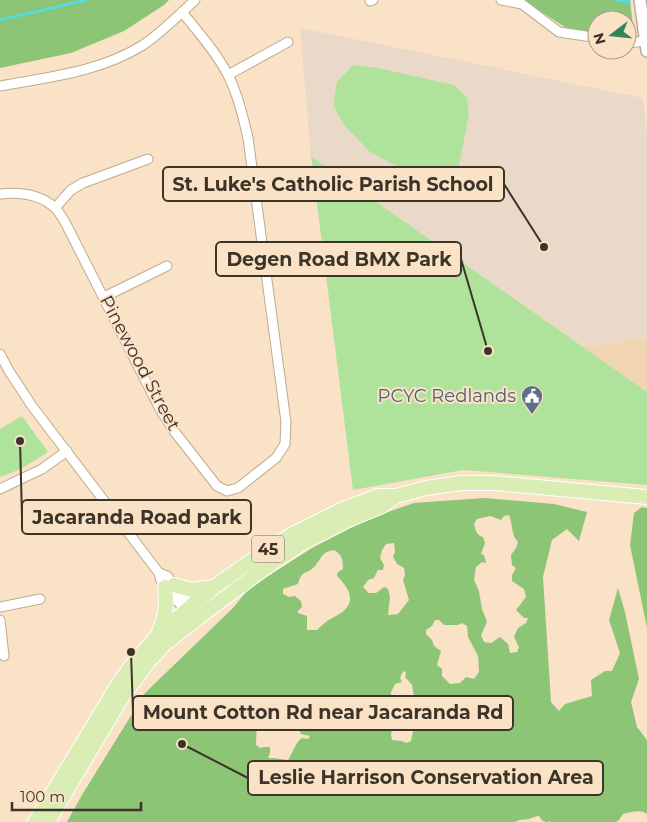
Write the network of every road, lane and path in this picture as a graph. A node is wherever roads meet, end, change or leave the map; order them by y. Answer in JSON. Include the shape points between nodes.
{"nodes":[{"id":1,"x":195,"y":0,"type":"edge"},
{"id":2,"x":501,"y":0,"type":"edge"},
{"id":3,"x":640,"y":0,"type":"edge"},
{"id":4,"x":182,"y":12,"type":"junction"},
{"id":5,"x":587,"y":37,"type":"edge"},
{"id":6,"x":288,"y":42,"type":"dead end"},
{"id":7,"x":646,"y":46,"type":"edge"},
{"id":8,"x":228,"y":75,"type":"junction"},
{"id":9,"x":0,"y":86,"type":"edge"},
{"id":10,"x":148,"y":159,"type":"dead end"},
{"id":11,"x":0,"y":194,"type":"edge"},
{"id":12,"x":55,"y":208,"type":"junction"},
{"id":13,"x":167,"y":266,"type":"dead end"},
{"id":14,"x":104,"y":297,"type":"junction"},
{"id":15,"x":0,"y":354,"type":"edge"},
{"id":16,"x":67,"y":451,"type":"junction"},
{"id":17,"x":0,"y":489,"type":"edge"},
{"id":18,"x":396,"y":496,"type":"junction"},
{"id":19,"x":647,"y":497,"type":"edge"},
{"id":20,"x":170,"y":586,"type":"junction"},
{"id":21,"x":214,"y":587,"type":"junction"},
{"id":22,"x":40,"y":599,"type":"dead end"},
{"id":23,"x":0,"y":607,"type":"edge"},
{"id":24,"x":192,"y":613,"type":"junction"},
{"id":25,"x":0,"y":620,"type":"edge"},
{"id":26,"x":158,"y":635,"type":"junction"},
{"id":27,"x":4,"y":656,"type":"dead end"},
{"id":28,"x":35,"y":822,"type":"edge"},
{"id":29,"x":48,"y":822,"type":"edge"}],
"edges":[{"from":1,"to":4,"type":"street"},
{"from":2,"to":5,"type":"street","via":[[522,4],[559,32]]},
{"from":3,"to":7,"type":"street"},
{"from":4,"to":8,"type":"street","name":"Pinewood Street"},
{"from":4,"to":9,"type":"street","via":[[162,31],[118,58],[68,74]]},
{"from":6,"to":8,"type":"street"},
{"from":8,"to":14,"type":"street","name":"Pinewood Street","via":[[248,138],[286,422],[285,444],[276,458],[238,488],[227,491],[217,486],[161,411]]},
{"from":10,"to":12,"type":"street","via":[[83,183],[71,190]]},
{"from":11,"to":12,"type":"street","name":"Pinewood Street","via":[[14,192],[35,196]]},
{"from":12,"to":14,"type":"street","name":"Pinewood Street"},
{"from":13,"to":14,"type":"street"},
{"from":15,"to":16,"type":"street","via":[[32,406]]},
{"from":16,"to":17,"type":"street","via":[[42,469]]},
{"from":16,"to":20,"type":"street","via":[[158,573],[167,576]]},
{"from":18,"to":19,"type":"main road","number":"45","via":[[426,488],[494,483]]},
{"from":18,"to":21,"type":"main road","number":"45","via":[[378,496],[341,510],[292,535]]},
{"from":18,"to":24,"type":"main road","number":"45","via":[[382,506],[301,544]]},
{"from":20,"to":21,"type":"main road","via":[[192,590]]},
{"from":20,"to":24,"type":"street"},
{"from":20,"to":26,"type":"main road"},
{"from":21,"to":24,"type":"main road","number":"45"},
{"from":22,"to":23,"type":"street"},
{"from":24,"to":26,"type":"main road","number":"45"},
{"from":24,"to":29,"type":"main road","number":"45","via":[[132,683]]},
{"from":25,"to":27,"type":"street"},
{"from":26,"to":28,"type":"main road","number":"45","via":[[119,682]]}]}
